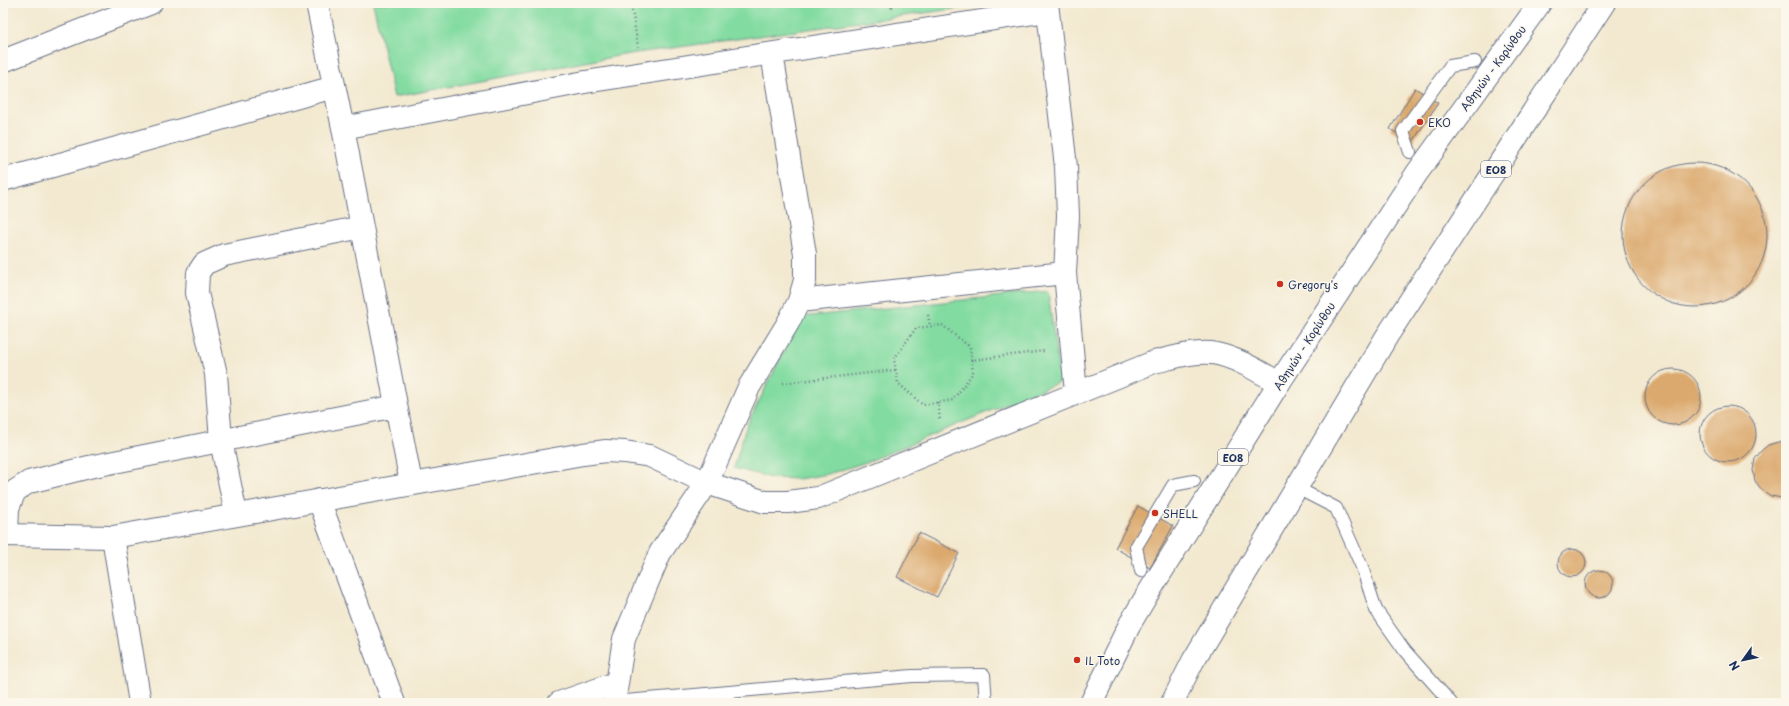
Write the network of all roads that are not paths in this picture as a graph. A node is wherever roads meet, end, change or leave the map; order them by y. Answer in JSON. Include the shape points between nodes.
{"nodes":[{"id":1,"x":151,"y":3,"type":"edge"},
{"id":2,"x":317,"y":3,"type":"edge"},
{"id":3,"x":1540,"y":3,"type":"edge"},
{"id":4,"x":1604,"y":3,"type":"edge"},
{"id":5,"x":1047,"y":7,"type":"edge"},
{"id":6,"x":772,"y":54,"type":"junction"},
{"id":7,"x":3,"y":61,"type":"edge"},
{"id":8,"x":1474,"y":62,"type":"dead end"},
{"id":9,"x":334,"y":87,"type":"junction"},
{"id":10,"x":343,"y":128,"type":"junction"},
{"id":11,"x":1410,"y":152,"type":"dead end"},
{"id":12,"x":3,"y":180,"type":"edge"},
{"id":13,"x":362,"y":227,"type":"junction"},
{"id":14,"x":1065,"y":272,"type":"junction"},
{"id":15,"x":799,"y":301,"type":"junction"},
{"id":16,"x":1279,"y":383,"type":"junction"},
{"id":17,"x":1076,"y":394,"type":"junction"},
{"id":18,"x":396,"y":406,"type":"junction"},
{"id":19,"x":221,"y":441,"type":"junction"},
{"id":20,"x":1194,"y":481,"type":"dead end"},
{"id":21,"x":411,"y":483,"type":"junction"},
{"id":22,"x":707,"y":483,"type":"junction"},
{"id":23,"x":1297,"y":488,"type":"junction"},
{"id":24,"x":319,"y":500,"type":"junction"},
{"id":25,"x":236,"y":514,"type":"junction"},
{"id":26,"x":5,"y":535,"type":"edge"},
{"id":27,"x":113,"y":537,"type":"junction"},
{"id":28,"x":1141,"y":571,"type":"dead end"},
{"id":29,"x":615,"y":696,"type":"edge"},
{"id":30,"x":140,"y":703,"type":"edge"},
{"id":31,"x":394,"y":703,"type":"edge"},
{"id":32,"x":559,"y":703,"type":"edge"},
{"id":33,"x":986,"y":703,"type":"edge"},
{"id":34,"x":1091,"y":703,"type":"edge"},
{"id":35,"x":1172,"y":703,"type":"edge"},
{"id":36,"x":1451,"y":703,"type":"edge"}],
"edges":[{"from":1,"to":7,"type":"main road"},
{"from":2,"to":9,"type":"main road"},
{"from":3,"to":16,"type":"main road","name":"Αθηνών - Κορίνθου","number":"ΕΟ8","via":[[1417,173]]},
{"from":4,"to":23,"type":"main road","number":"ΕΟ8","via":[[1387,336]]},
{"from":5,"to":6,"type":"main road"},
{"from":5,"to":14,"type":"main road","via":[[1066,166],[1068,216]]},
{"from":6,"to":10,"type":"main road","via":[[585,82]]},
{"from":6,"to":15,"type":"main road","via":[[805,254],[805,280]]},
{"from":8,"to":11,"type":"lane","via":[[1450,66],[1403,131]]},
{"from":9,"to":10,"type":"main road"},
{"from":9,"to":12,"type":"main road"},
{"from":10,"to":13,"type":"main road"},
{"from":13,"to":18,"type":"main road"},
{"from":13,"to":19,"type":"main road","via":[[224,255],[204,264],[198,273],[197,293],[216,374]]},
{"from":14,"to":15,"type":"main road"},
{"from":14,"to":17,"type":"main road"},
{"from":15,"to":22,"type":"main road","via":[[749,387]]},
{"from":16,"to":17,"type":"main road","via":[[1237,360],[1211,353],[1185,355],[1154,362]]},
{"from":16,"to":34,"type":"main road","name":"Αθηνών - Κορίνθου","number":"ΕΟ8","via":[[1131,622]]},
{"from":17,"to":22,"type":"main road","via":[[818,498],[765,502]]},
{"from":18,"to":19,"type":"main road"},
{"from":18,"to":21,"type":"main road"},
{"from":19,"to":25,"type":"main road"},
{"from":19,"to":26,"type":"main road","via":[[89,467],[29,482],[15,491],[8,508]]},
{"from":20,"to":28,"type":"lane","via":[[1173,485],[1136,548]]},
{"from":21,"to":22,"type":"main road","via":[[606,451],[650,456]]},
{"from":21,"to":24,"type":"main road"},
{"from":22,"to":29,"type":"main road","via":[[660,553],[624,639]]},
{"from":23,"to":35,"type":"main road","number":"ΕΟ8","via":[[1193,661]]},
{"from":23,"to":36,"type":"lane","via":[[1336,508],[1362,567],[1376,610],[1405,651]]},
{"from":24,"to":25,"type":"main road"},
{"from":24,"to":31,"type":"main road"},
{"from":25,"to":27,"type":"main road"},
{"from":26,"to":27,"type":"main road"},
{"from":27,"to":30,"type":"main road"},
{"from":29,"to":32,"type":"main road"},
{"from":29,"to":33,"type":"lane","via":[[912,676],[984,675]]}]}
